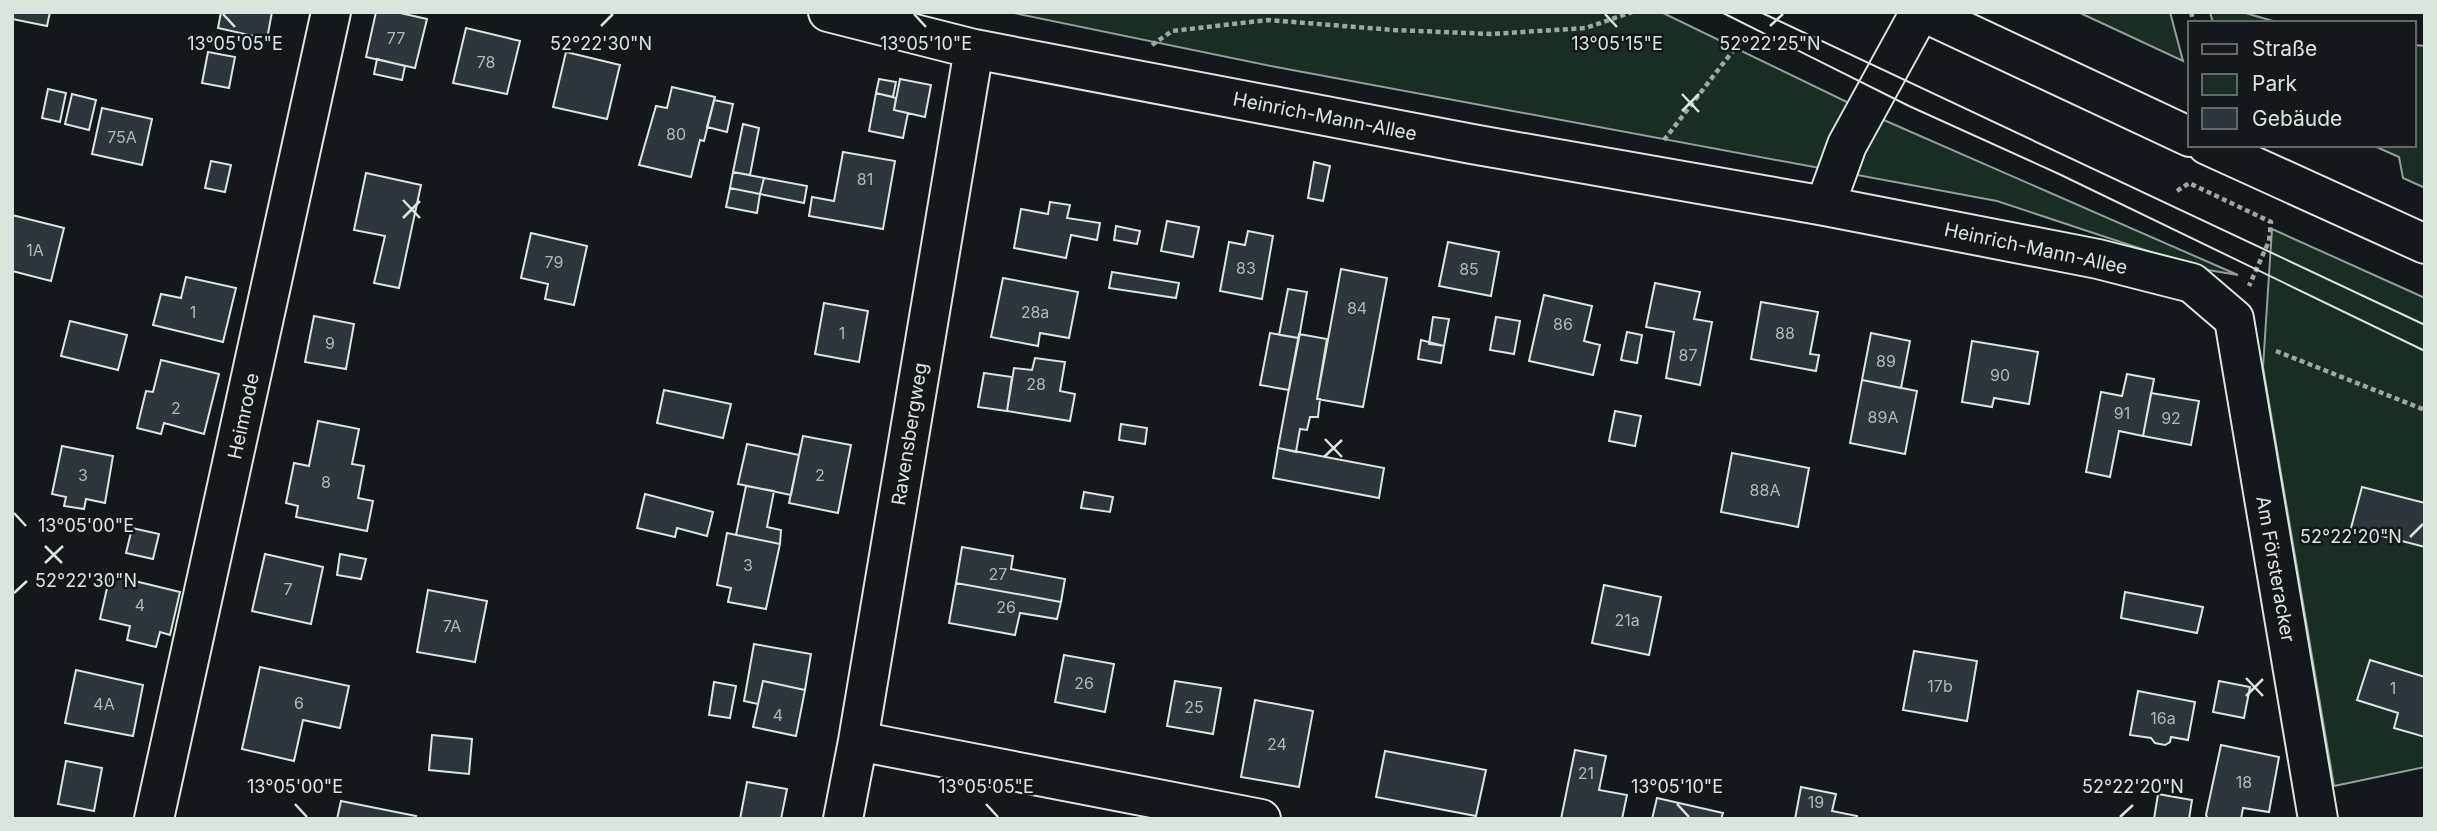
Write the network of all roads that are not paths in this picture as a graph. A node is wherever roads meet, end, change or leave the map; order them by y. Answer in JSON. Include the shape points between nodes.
{"nodes":[{"id":1,"x":331,"y":12,"type":"edge"},
{"id":2,"x":828,"y":12,"type":"edge"},
{"id":3,"x":1922,"y":12,"type":"edge"},
{"id":4,"x":974,"y":49,"type":"junction"},
{"id":5,"x":2188,"y":136,"type":"edge"},
{"id":6,"x":2211,"y":147,"type":"edge"},
{"id":7,"x":1825,"y":206,"type":"junction"},
{"id":8,"x":2425,"y":244,"type":"edge"},
{"id":9,"x":2234,"y":318,"type":"joint"},
{"id":10,"x":858,"y":741,"type":"junction"},
{"id":11,"x":154,"y":819,"type":"edge"},
{"id":12,"x":843,"y":819,"type":"edge"},
{"id":13,"x":1261,"y":819,"type":"edge"},
{"id":14,"x":2318,"y":819,"type":"edge"}],
"edges":[{"from":1,"to":11,"type":"street","name":"Heimrode"},
{"from":2,"to":4,"type":"street","name":"Heinrich-Mann-Allee"},
{"from":3,"to":5,"type":"street"},
{"from":3,"to":7,"type":"street","via":[[1847,145]]},
{"from":4,"to":7,"type":"street","name":"Heinrich-Mann-Allee"},
{"from":4,"to":10,"type":"street","name":"Ravensbergweg"},
{"from":6,"to":8,"type":"street"},
{"from":7,"to":9,"type":"street","name":"Heinrich-Mann-Allee","via":[[2098,259],[2193,283]]},
{"from":9,"to":14,"type":"street","name":"Am Försteracker"},
{"from":10,"to":12,"type":"street","name":"Ravensbergweg"},
{"from":10,"to":13,"type":"street"}]}
